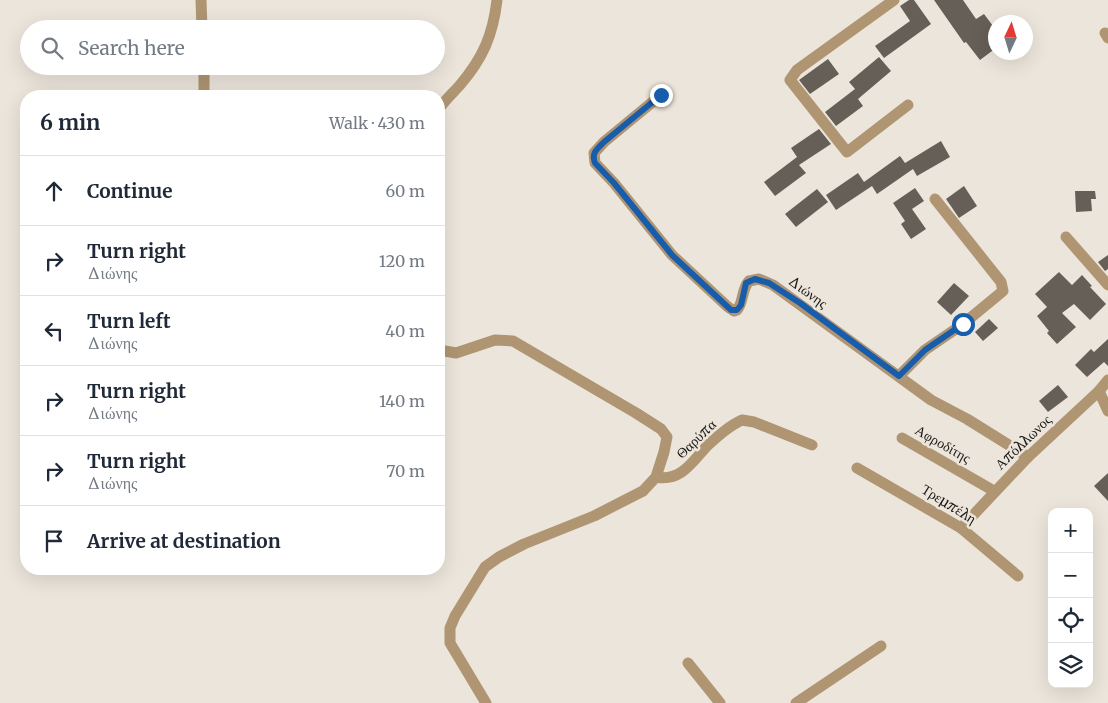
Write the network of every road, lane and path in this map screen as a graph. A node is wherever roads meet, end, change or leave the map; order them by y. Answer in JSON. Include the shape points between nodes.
{"nodes":[{"id":1,"x":201,"y":0,"type":"edge"},
{"id":2,"x":498,"y":0,"type":"edge"},
{"id":3,"x":894,"y":0,"type":"edge"},
{"id":4,"x":202,"y":20,"type":"edge"},
{"id":5,"x":204,"y":75,"type":"edge"},
{"id":6,"x":204,"y":90,"type":"edge"},
{"id":7,"x":661,"y":95,"type":"dead end"},
{"id":8,"x":445,"y":102,"type":"edge"},
{"id":9,"x":908,"y":105,"type":"dead end"},
{"id":10,"x":935,"y":199,"type":"dead end"},
{"id":11,"x":1066,"y":237,"type":"dead end"},
{"id":12,"x":1108,"y":285,"type":"edge"},
{"id":13,"x":445,"y":352,"type":"edge"},
{"id":14,"x":899,"y":376,"type":"junction"},
{"id":15,"x":1108,"y":380,"type":"edge"},
{"id":16,"x":1098,"y":391,"type":"junction"},
{"id":17,"x":1108,"y":411,"type":"edge"},
{"id":18,"x":902,"y":438,"type":"dead end"},
{"id":19,"x":812,"y":445,"type":"dead end"},
{"id":20,"x":1028,"y":457,"type":"junction"},
{"id":21,"x":856,"y":468,"type":"dead end"},
{"id":22,"x":656,"y":476,"type":"junction"},
{"id":23,"x":994,"y":491,"type":"junction"},
{"id":24,"x":961,"y":528,"type":"junction"},
{"id":25,"x":1018,"y":576,"type":"dead end"},
{"id":26,"x":881,"y":646,"type":"dead end"},
{"id":27,"x":688,"y":663,"type":"dead end"},
{"id":28,"x":486,"y":703,"type":"edge"},
{"id":29,"x":720,"y":703,"type":"edge"},
{"id":30,"x":796,"y":703,"type":"edge"}],
"edges":[{"from":1,"to":4,"type":"street"},
{"from":2,"to":8,"type":"street","via":[[483,54]]},
{"from":3,"to":9,"type":"street","via":[[797,70],[790,80],[847,152]]},
{"from":5,"to":6,"type":"street"},
{"from":7,"to":14,"type":"street","name":"Διώνης","via":[[604,142],[593,156],[595,163],[672,255],[734,311],[741,305],[749,281],[755,279],[769,283]]},
{"from":10,"to":14,"type":"street","via":[[1001,282],[1003,291],[925,350]]},
{"from":11,"to":12,"type":"street"},
{"from":13,"to":22,"type":"street","via":[[461,353],[483,343],[501,340],[513,341],[526,348],[663,431],[667,437]]},
{"from":14,"to":20,"type":"street","name":"Διώνης","via":[[931,400]]},
{"from":15,"to":16,"type":"street","name":"Απόλλωνος"},
{"from":16,"to":17,"type":"street"},
{"from":16,"to":20,"type":"street","name":"Απόλλωνος"},
{"from":18,"to":23,"type":"street","name":"Αφροδίτης"},
{"from":19,"to":22,"type":"street","name":"Θαρύπα","via":[[742,420],[718,436],[682,472],[669,478]]},
{"from":20,"to":23,"type":"street","name":"Απόλλωνος"},
{"from":21,"to":24,"type":"street","name":"Τρεμπέλη"},
{"from":22,"to":28,"type":"street","via":[[642,490],[594,516],[524,544],[499,556],[486,567],[455,616],[450,628],[450,643]]},
{"from":23,"to":24,"type":"street","name":"Απόλλωνος"},
{"from":24,"to":25,"type":"street","name":"Τρεμπέλη"},
{"from":26,"to":30,"type":"street"},
{"from":27,"to":29,"type":"street"}]}
